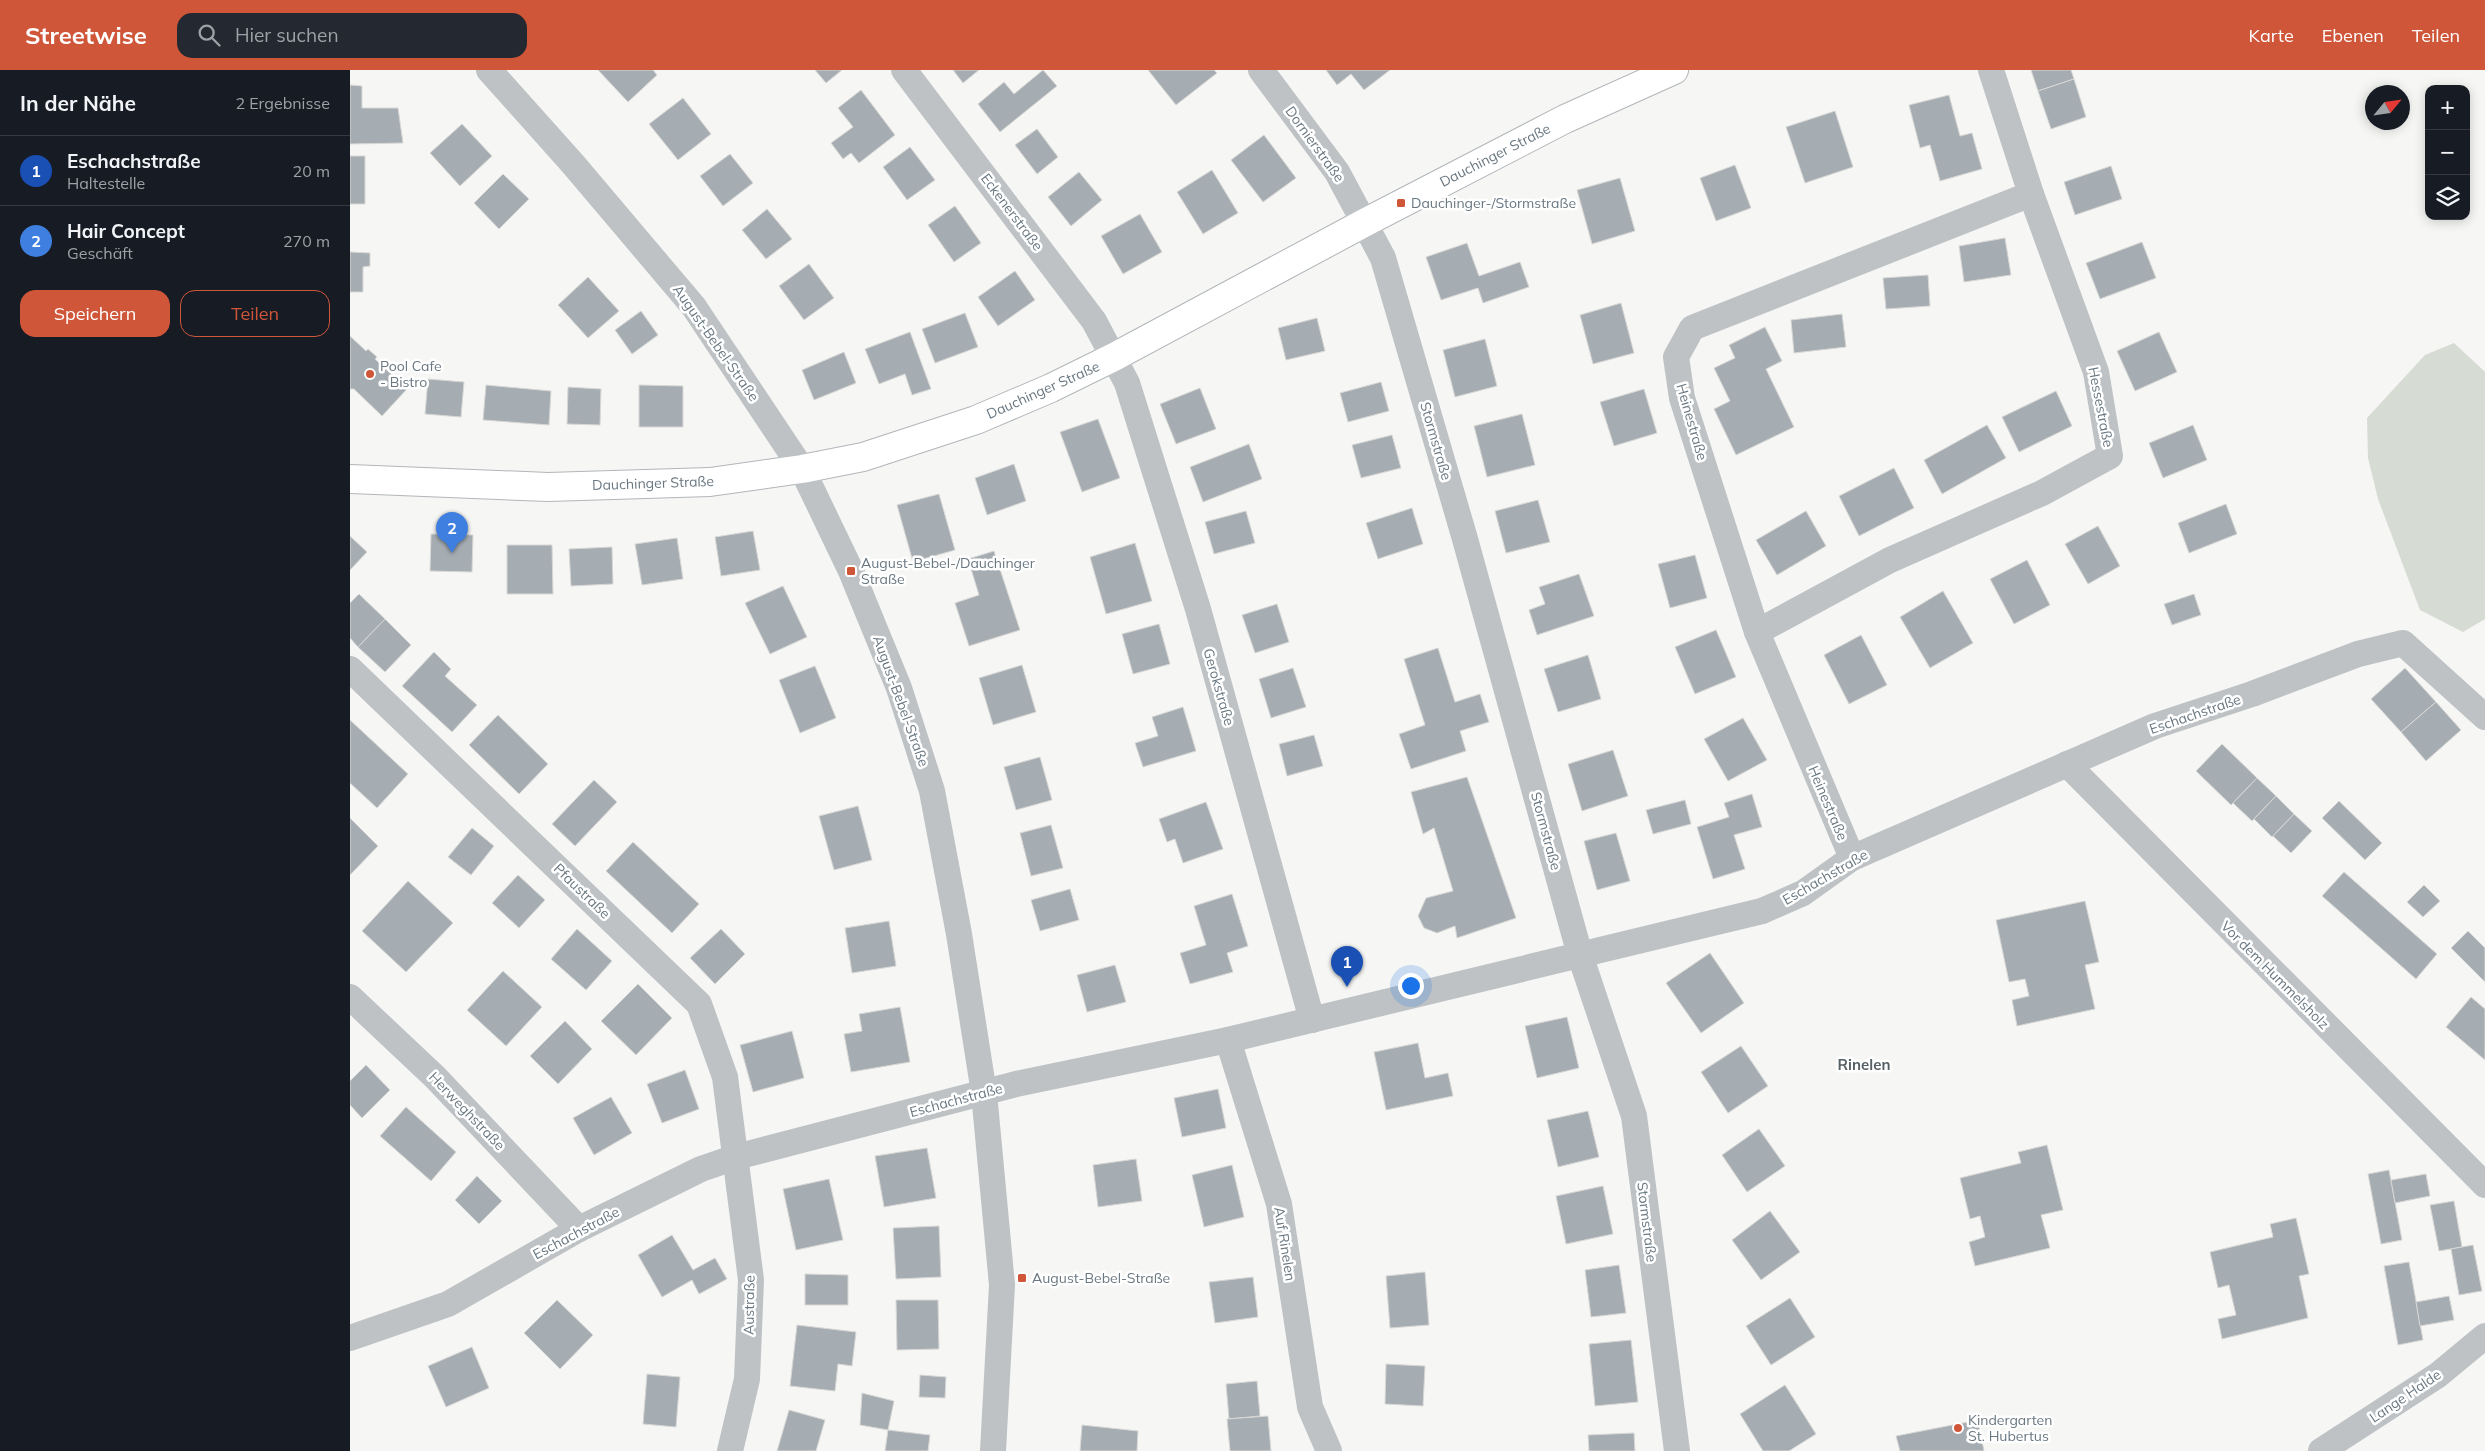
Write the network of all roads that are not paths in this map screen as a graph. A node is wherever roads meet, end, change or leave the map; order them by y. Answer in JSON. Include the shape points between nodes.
{"nodes":[{"id":1,"x":489,"y":70,"type":"edge"},
{"id":2,"x":904,"y":70,"type":"edge"},
{"id":3,"x":1260,"y":70,"type":"edge"},
{"id":4,"x":1674,"y":70,"type":"edge"},
{"id":5,"x":1991,"y":70,"type":"edge"},
{"id":6,"x":2031,"y":194,"type":"junction"},
{"id":7,"x":1366,"y":222,"type":"junction"},
{"id":8,"x":1114,"y":357,"type":"junction"},
{"id":9,"x":802,"y":469,"type":"junction"},
{"id":10,"x":350,"y":479,"type":"edge"},
{"id":11,"x":1757,"y":632,"type":"junction"},
{"id":12,"x":350,"y":669,"type":"edge"},
{"id":13,"x":2485,"y":717,"type":"edge"},
{"id":14,"x":2067,"y":764,"type":"junction"},
{"id":15,"x":1852,"y":858,"type":"junction"},
{"id":16,"x":1580,"y":955,"type":"junction"},
{"id":17,"x":350,"y":997,"type":"edge"},
{"id":18,"x":1312,"y":1020,"type":"junction"},
{"id":19,"x":1228,"y":1040,"type":"junction"},
{"id":20,"x":984,"y":1093,"type":"junction"},
{"id":21,"x":736,"y":1157,"type":"junction"},
{"id":22,"x":2485,"y":1185,"type":"edge"},
{"id":23,"x":579,"y":1229,"type":"junction"},
{"id":24,"x":2485,"y":1336,"type":"edge"},
{"id":25,"x":350,"y":1338,"type":"edge"},
{"id":26,"x":730,"y":1451,"type":"edge"},
{"id":27,"x":993,"y":1451,"type":"edge"},
{"id":28,"x":1329,"y":1451,"type":"edge"},
{"id":29,"x":1677,"y":1451,"type":"edge"},
{"id":30,"x":2321,"y":1451,"type":"edge"}],
"edges":[{"from":1,"to":9,"type":"street","name":"August-Bebel-Straße","via":[[694,307]]},
{"from":2,"to":8,"type":"street","name":"Eckenerstraße","via":[[1094,321]]},
{"from":3,"to":7,"type":"street","name":"Dornierstraße","via":[[1338,172]]},
{"from":4,"to":7,"type":"main road","name":"Dauchinger Straße","via":[[1565,119]]},
{"from":5,"to":6,"type":"street","name":"Hessestraße"},
{"from":6,"to":11,"type":"street","name":"Hessestraße","via":[[2096,372],[2110,456],[2042,493],[1890,560]]},
{"from":6,"to":11,"type":"street","name":"Heinestraße","via":[[1692,328],[1676,357],[1682,398]]},
{"from":7,"to":8,"type":"main road","name":"Dauchinger Straße"},
{"from":7,"to":16,"type":"street","name":"Stormstraße","via":[[1383,258]]},
{"from":8,"to":9,"type":"main road","name":"Dauchinger Straße","via":[[976,420],[863,456]]},
{"from":8,"to":18,"type":"street","name":"Gerokstraße","via":[[1126,383],[1198,610]]},
{"from":9,"to":10,"type":"main road","name":"Dauchinger Straße","via":[[710,482],[548,487]]},
{"from":9,"to":20,"type":"street","name":"August-Bebel-Straße","via":[[851,572],[899,688],[932,791]]},
{"from":11,"to":15,"type":"street","name":"Heinestraße"},
{"from":12,"to":21,"type":"street","name":"Pfaustraße","via":[[699,1004],[725,1077]]},
{"from":13,"to":14,"type":"street","name":"Eschachstraße","via":[[2402,643],[2358,654],[2155,726]]},
{"from":14,"to":15,"type":"street","name":"Eschachstraße"},
{"from":14,"to":22,"type":"street","name":"Vor dem Hummelsholz"},
{"from":15,"to":16,"type":"street","name":"Eschachstraße","via":[[1803,893],[1762,911]]},
{"from":16,"to":18,"type":"street","name":"Eschachstraße"},
{"from":16,"to":29,"type":"street","name":"Stormstraße","via":[[1634,1116]]},
{"from":17,"to":23,"type":"street","name":"Herweghstraße","via":[[435,1077]]},
{"from":18,"to":19,"type":"street","name":"Eschachstraße"},
{"from":19,"to":20,"type":"street","name":"Eschachstraße"},
{"from":19,"to":28,"type":"street","name":"Auf Rinelen","via":[[1279,1204],[1310,1407]]},
{"from":20,"to":21,"type":"street","name":"Eschachstraße"},
{"from":20,"to":27,"type":"street","name":"August-Bebel-Straße","via":[[1002,1285]]},
{"from":21,"to":23,"type":"street","name":"Eschachstraße","via":[[701,1169]]},
{"from":21,"to":26,"type":"street","name":"Austraße","via":[[751,1280],[747,1379]]},
{"from":23,"to":25,"type":"street","name":"Eschachstraße","via":[[448,1304]]},
{"from":24,"to":30,"type":"street","name":"Lange Halde","via":[[2438,1375]]}]}
